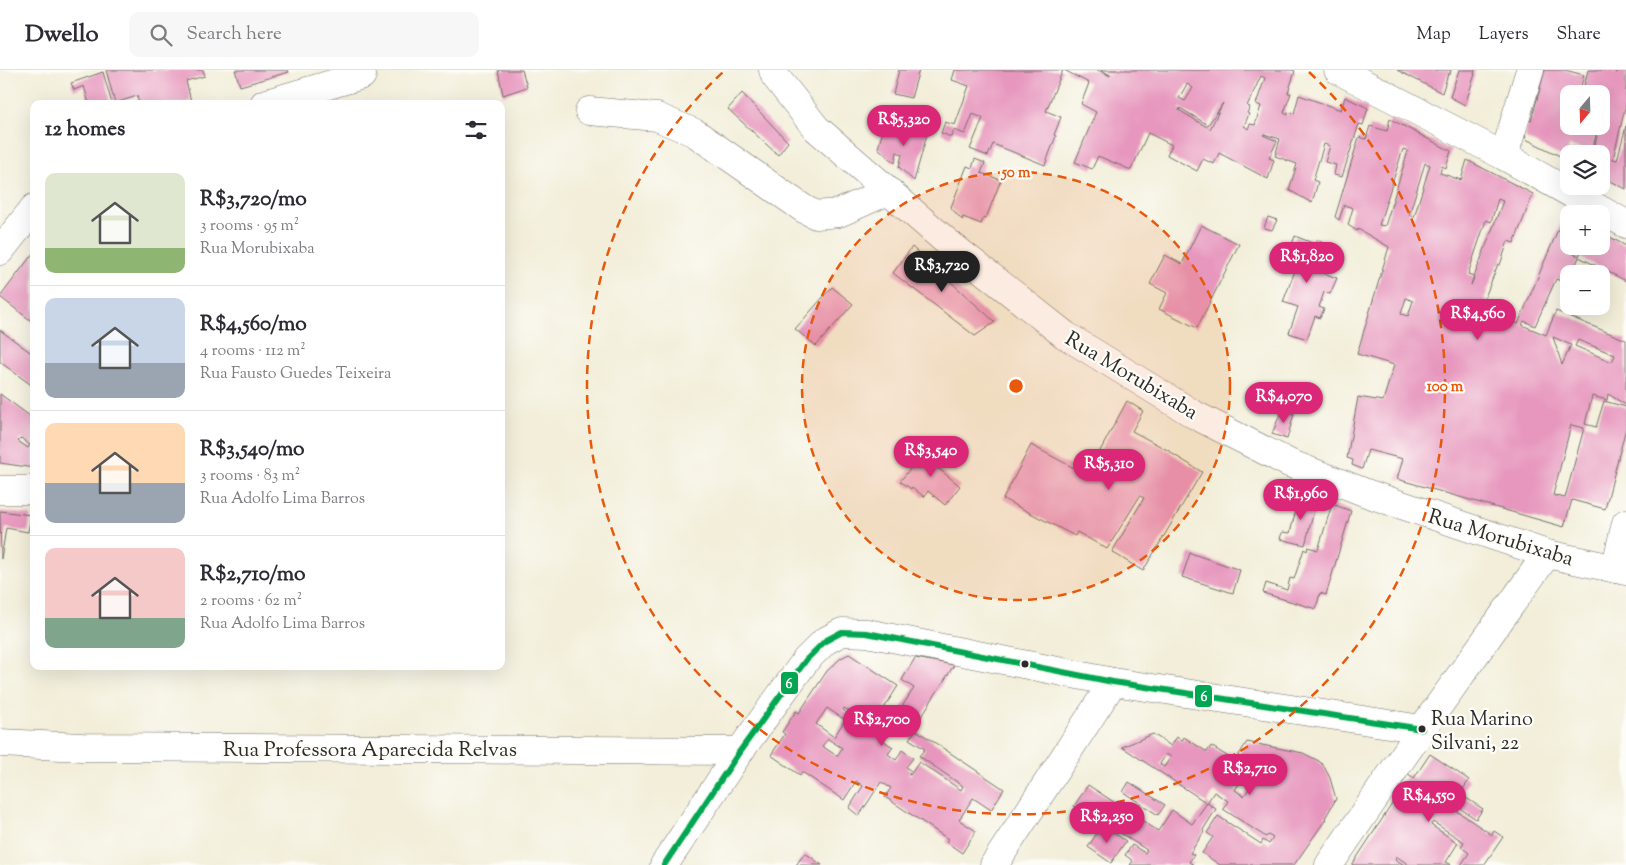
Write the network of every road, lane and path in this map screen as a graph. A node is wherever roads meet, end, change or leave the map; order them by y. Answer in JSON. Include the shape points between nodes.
{"nodes":[{"id":1,"x":773,"y":70,"type":"edge"},
{"id":2,"x":1338,"y":70,"type":"edge"},
{"id":3,"x":1530,"y":70,"type":"edge"},
{"id":4,"x":362,"y":75,"type":"dead end"},
{"id":5,"x":278,"y":100,"type":"edge"},
{"id":6,"x":590,"y":111,"type":"dead end"},
{"id":7,"x":1504,"y":156,"type":"junction"},
{"id":8,"x":888,"y":191,"type":"junction"},
{"id":9,"x":30,"y":213,"type":"edge"},
{"id":10,"x":1626,"y":224,"type":"edge"},
{"id":11,"x":0,"y":251,"type":"edge"},
{"id":12,"x":0,"y":490,"type":"edge"},
{"id":13,"x":30,"y":490,"type":"edge"},
{"id":14,"x":1626,"y":523,"type":"edge"},
{"id":15,"x":1547,"y":554,"type":"junction"},
{"id":16,"x":1620,"y":570,"type":"edge"},
{"id":17,"x":1113,"y":682,"type":"junction"},
{"id":18,"x":1422,"y":729,"type":"junction"},
{"id":19,"x":0,"y":743,"type":"edge"},
{"id":20,"x":740,"y":751,"type":"junction"},
{"id":21,"x":664,"y":865,"type":"edge"},
{"id":22,"x":994,"y":865,"type":"edge"},
{"id":23,"x":1329,"y":865,"type":"edge"}],
"edges":[{"from":1,"to":8,"type":"street","name":"Rua Morubixaba","via":[[816,128]]},
{"from":2,"to":7,"type":"street"},
{"from":3,"to":7,"type":"street"},
{"from":4,"to":5,"type":"street"},
{"from":6,"to":8,"type":"street","via":[[657,117],[695,133],[804,210],[816,215],[839,213]]},
{"from":7,"to":10,"type":"street"},
{"from":8,"to":15,"type":"street","name":"Rua Morubixaba","via":[[1065,335],[1195,414],[1289,463],[1369,494]]},
{"from":9,"to":11,"type":"street"},
{"from":12,"to":13,"type":"street"},
{"from":14,"to":16,"type":"street"},
{"from":15,"to":16,"type":"street","name":"Rua Morubixaba"},
{"from":15,"to":18,"type":"street"},
{"from":17,"to":18,"type":"street"},
{"from":17,"to":20,"type":"street","via":[[867,634],[842,632],[824,640],[806,660]]},
{"from":17,"to":22,"type":"street"},
{"from":18,"to":23,"type":"street"},
{"from":19,"to":20,"type":"street","name":"Rua Professora Aparecida Relvas","via":[[82,748]]},
{"from":20,"to":21,"type":"street"}]}
